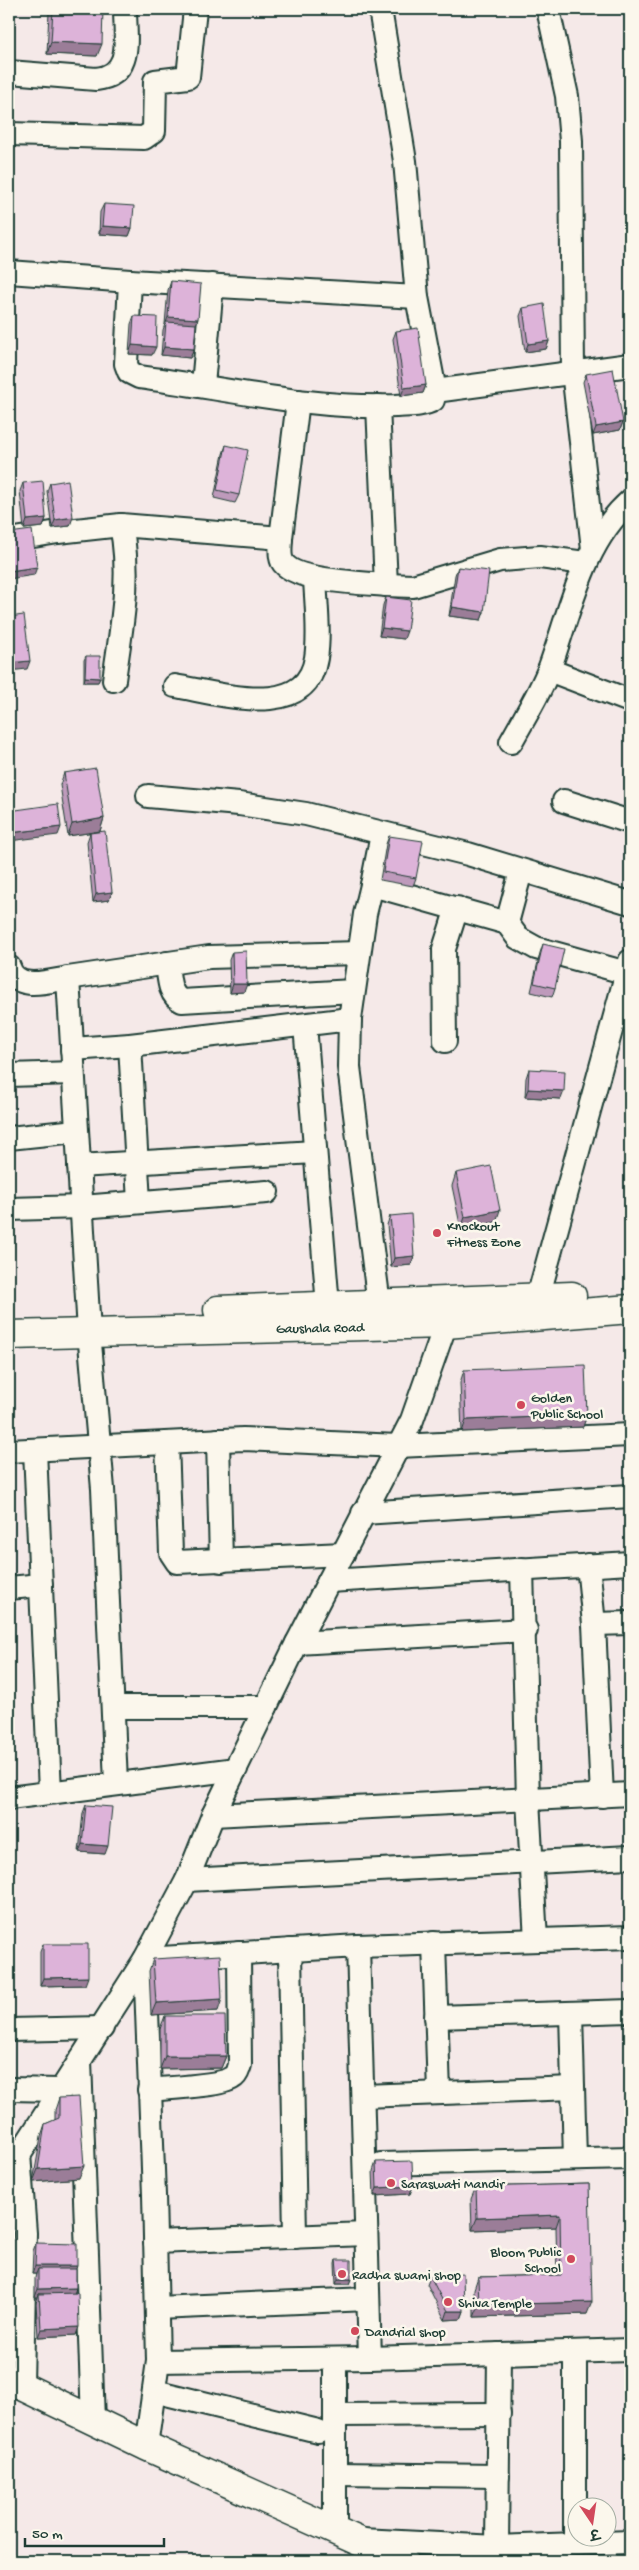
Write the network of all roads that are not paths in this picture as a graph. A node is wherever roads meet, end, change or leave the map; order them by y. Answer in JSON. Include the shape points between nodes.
{"nodes":[{"id":1,"x":125,"y":9,"type":"edge"},
{"id":2,"x":195,"y":9,"type":"edge"},
{"id":3,"x":380,"y":9,"type":"edge"},
{"id":4,"x":548,"y":9,"type":"edge"},
{"id":5,"x":9,"y":72,"type":"edge"},
{"id":6,"x":9,"y":134,"type":"edge"},
{"id":7,"x":9,"y":272,"type":"edge"},
{"id":8,"x":130,"y":281,"type":"junction"},
{"id":9,"x":212,"y":285,"type":"junction"},
{"id":10,"x":417,"y":297,"type":"junction"},
{"id":11,"x":630,"y":365,"type":"edge"},
{"id":12,"x":574,"y":371,"type":"junction"},
{"id":13,"x":202,"y":386,"type":"junction"},
{"id":14,"x":434,"y":391,"type":"junction"},
{"id":15,"x":298,"y":401,"type":"junction"},
{"id":16,"x":378,"y":406,"type":"junction"},
{"id":17,"x":630,"y":501,"type":"edge"},
{"id":18,"x":121,"y":526,"type":"junction"},
{"id":19,"x":281,"y":538,"type":"junction"},
{"id":20,"x":9,"y":540,"type":"edge"},
{"id":21,"x":589,"y":556,"type":"junction"},
{"id":22,"x":315,"y":578,"type":"junction"},
{"id":23,"x":386,"y":585,"type":"junction"},
{"id":24,"x":549,"y":670,"type":"junction"},
{"id":25,"x":114,"y":680,"type":"dead end"},
{"id":26,"x":175,"y":686,"type":"dead end"},
{"id":27,"x":630,"y":701,"type":"edge"},
{"id":28,"x":511,"y":742,"type":"dead end"},
{"id":29,"x":148,"y":796,"type":"dead end"},
{"id":30,"x":564,"y":801,"type":"dead end"},
{"id":31,"x":630,"y":822,"type":"edge"},
{"id":32,"x":382,"y":834,"type":"junction"},
{"id":33,"x":522,"y":871,"type":"junction"},
{"id":34,"x":372,"y":886,"type":"junction"},
{"id":35,"x":630,"y":902,"type":"edge"},
{"id":36,"x":457,"y":908,"type":"junction"},
{"id":37,"x":507,"y":923,"type":"junction"},
{"id":38,"x":359,"y":953,"type":"junction"},
{"id":39,"x":167,"y":963,"type":"junction"},
{"id":40,"x":9,"y":967,"type":"edge"},
{"id":41,"x":628,"y":967,"type":"edge"},
{"id":42,"x":68,"y":978,"type":"junction"},
{"id":43,"x":353,"y":991,"type":"junction"},
{"id":44,"x":350,"y":1019,"type":"junction"},
{"id":45,"x":304,"y":1024,"type":"junction"},
{"id":46,"x":445,"y":1041,"type":"dead end"},
{"id":47,"x":130,"y":1045,"type":"junction"},
{"id":48,"x":72,"y":1049,"type":"junction"},
{"id":49,"x":73,"y":1073,"type":"junction"},
{"id":50,"x":9,"y":1075,"type":"edge"},
{"id":51,"x":76,"y":1131,"type":"junction"},
{"id":52,"x":9,"y":1138,"type":"edge"},
{"id":53,"x":314,"y":1152,"type":"junction"},
{"id":54,"x":138,"y":1162,"type":"junction"},
{"id":55,"x":78,"y":1166,"type":"junction"},
{"id":56,"x":267,"y":1192,"type":"dead end"},
{"id":57,"x":139,"y":1202,"type":"junction"},
{"id":58,"x":82,"y":1207,"type":"junction"},
{"id":59,"x":9,"y":1209,"type":"edge"},
{"id":60,"x":630,"y":1293,"type":"edge"},
{"id":61,"x":379,"y":1304,"type":"junction"},
{"id":62,"x":328,"y":1306,"type":"junction"},
{"id":63,"x":535,"y":1307,"type":"junction"},
{"id":64,"x":630,"y":1309,"type":"edge"},
{"id":65,"x":450,"y":1313,"type":"junction"},
{"id":66,"x":9,"y":1317,"type":"edge"},
{"id":67,"x":88,"y":1323,"type":"junction"},
{"id":68,"x":9,"y":1335,"type":"edge"},
{"id":69,"x":630,"y":1434,"type":"edge"},
{"id":70,"x":218,"y":1440,"type":"junction"},
{"id":71,"x":167,"y":1442,"type":"junction"},
{"id":72,"x":100,"y":1446,"type":"junction"},
{"id":73,"x":398,"y":1446,"type":"junction"},
{"id":74,"x":35,"y":1450,"type":"junction"},
{"id":75,"x":9,"y":1451,"type":"edge"},
{"id":76,"x":630,"y":1496,"type":"edge"},
{"id":77,"x":364,"y":1513,"type":"junction"},
{"id":78,"x":343,"y":1554,"type":"junction"},
{"id":79,"x":220,"y":1561,"type":"junction"},
{"id":80,"x":630,"y":1563,"type":"edge"},
{"id":81,"x":588,"y":1565,"type":"junction"},
{"id":82,"x":522,"y":1569,"type":"junction"},
{"id":83,"x":329,"y":1581,"type":"junction"},
{"id":84,"x":41,"y":1585,"type":"junction"},
{"id":85,"x":9,"y":1588,"type":"edge"},
{"id":86,"x":630,"y":1623,"type":"edge"},
{"id":87,"x":594,"y":1624,"type":"junction"},
{"id":88,"x":526,"y":1630,"type":"junction"},
{"id":89,"x":297,"y":1643,"type":"junction"},
{"id":90,"x":113,"y":1707,"type":"junction"},
{"id":91,"x":266,"y":1707,"type":"junction"},
{"id":92,"x":236,"y":1768,"type":"junction"},
{"id":93,"x":116,"y":1783,"type":"junction"},
{"id":94,"x":50,"y":1792,"type":"junction"},
{"id":95,"x":630,"y":1794,"type":"edge"},
{"id":96,"x":602,"y":1796,"type":"junction"},
{"id":97,"x":9,"y":1798,"type":"edge"},
{"id":98,"x":528,"y":1800,"type":"junction"},
{"id":99,"x":213,"y":1815,"type":"junction"},
{"id":100,"x":630,"y":1857,"type":"edge"},
{"id":101,"x":532,"y":1862,"type":"junction"},
{"id":102,"x":187,"y":1880,"type":"junction"},
{"id":103,"x":630,"y":1937,"type":"edge"},
{"id":104,"x":536,"y":1940,"type":"junction"},
{"id":105,"x":434,"y":1944,"type":"junction"},
{"id":106,"x":358,"y":1946,"type":"junction"},
{"id":107,"x":290,"y":1950,"type":"junction"},
{"id":108,"x":239,"y":1953,"type":"junction"},
{"id":109,"x":145,"y":1959,"type":"junction"},
{"id":110,"x":630,"y":2011,"type":"edge"},
{"id":111,"x":571,"y":2014,"type":"junction"},
{"id":112,"x":436,"y":2017,"type":"junction"},
{"id":113,"x":102,"y":2028,"type":"junction"},
{"id":114,"x":9,"y":2030,"type":"edge"},
{"id":115,"x":80,"y":2060,"type":"junction"},
{"id":116,"x":573,"y":2088,"type":"junction"},
{"id":117,"x":9,"y":2089,"type":"edge"},
{"id":118,"x":59,"y":2090,"type":"junction"},
{"id":119,"x":150,"y":2090,"type":"junction"},
{"id":120,"x":439,"y":2093,"type":"junction"},
{"id":121,"x":362,"y":2096,"type":"junction"},
{"id":122,"x":630,"y":2158,"type":"edge"},
{"id":123,"x":576,"y":2159,"type":"junction"},
{"id":124,"x":14,"y":2162,"type":"edge"},
{"id":125,"x":364,"y":2164,"type":"junction"},
{"id":126,"x":366,"y":2234,"type":"junction"},
{"id":127,"x":295,"y":2237,"type":"junction"},
{"id":128,"x":155,"y":2242,"type":"junction"},
{"id":129,"x":368,"y":2299,"type":"junction"},
{"id":130,"x":157,"y":2308,"type":"junction"},
{"id":131,"x":630,"y":2350,"type":"edge"},
{"id":132,"x":575,"y":2352,"type":"junction"},
{"id":133,"x":499,"y":2354,"type":"junction"},
{"id":134,"x":370,"y":2358,"type":"junction"},
{"id":135,"x":335,"y":2359,"type":"junction"},
{"id":136,"x":158,"y":2361,"type":"junction"},
{"id":137,"x":15,"y":2382,"type":"edge"},
{"id":138,"x":154,"y":2391,"type":"junction"},
{"id":139,"x":499,"y":2414,"type":"junction"},
{"id":140,"x":335,"y":2415,"type":"junction"},
{"id":141,"x":93,"y":2421,"type":"junction"},
{"id":142,"x":318,"y":2430,"type":"dead end"},
{"id":143,"x":146,"y":2446,"type":"junction"},
{"id":144,"x":335,"y":2474,"type":"junction"},
{"id":145,"x":498,"y":2476,"type":"junction"},
{"id":146,"x":575,"y":2498,"type":"edge"},
{"id":147,"x":345,"y":2535,"type":"junction"},
{"id":148,"x":630,"y":2542,"type":"edge"},
{"id":149,"x":616,"y":2543,"type":"edge"},
{"id":150,"x":566,"y":2544,"type":"edge"},
{"id":151,"x":497,"y":2548,"type":"junction"},
{"id":152,"x":403,"y":2561,"type":"edge"}],
"edges":[{"from":1,"to":5,"type":"street","via":[[124,56],[119,70],[109,77],[96,79]]},
{"from":2,"to":6,"type":"street","via":[[188,77],[155,81],[154,131],[144,138]]},
{"from":3,"to":10,"type":"street","via":[[404,161]]},
{"from":4,"to":12,"type":"street","via":[[567,96],[571,141]]},
{"from":7,"to":8,"type":"street"},
{"from":8,"to":9,"type":"street"},
{"from":8,"to":13,"type":"street","via":[[126,364],[129,372],[139,377]]},
{"from":9,"to":10,"type":"street"},
{"from":9,"to":13,"type":"street"},
{"from":10,"to":14,"type":"street"},
{"from":11,"to":12,"type":"street"},
{"from":12,"to":14,"type":"street"},
{"from":12,"to":21,"type":"street"},
{"from":13,"to":15,"type":"street"},
{"from":14,"to":16,"type":"street","via":[[433,400],[425,404]]},
{"from":15,"to":16,"type":"street"},
{"from":15,"to":19,"type":"street"},
{"from":16,"to":23,"type":"street"},
{"from":17,"to":21,"type":"street","via":[[613,516]]},
{"from":18,"to":19,"type":"street"},
{"from":18,"to":20,"type":"street"},
{"from":18,"to":25,"type":"street","via":[[127,560],[126,592]]},
{"from":19,"to":22,"type":"street","via":[[283,563]]},
{"from":21,"to":23,"type":"street","via":[[500,560],[413,586]]},
{"from":21,"to":24,"type":"street"},
{"from":22,"to":23,"type":"street"},
{"from":22,"to":26,"type":"street","via":[[316,658],[311,677],[296,692],[279,698],[257,699]]},
{"from":24,"to":27,"type":"street"},
{"from":24,"to":28,"type":"street"},
{"from":29,"to":32,"type":"street","via":[[306,814]]},
{"from":30,"to":31,"type":"street"},
{"from":32,"to":33,"type":"street","via":[[468,854]]},
{"from":32,"to":34,"type":"street"},
{"from":33,"to":35,"type":"street"},
{"from":33,"to":37,"type":"street"},
{"from":34,"to":36,"type":"street"},
{"from":34,"to":38,"type":"street"},
{"from":36,"to":37,"type":"street"},
{"from":36,"to":46,"type":"street","via":[[444,949]]},
{"from":37,"to":41,"type":"street","via":[[518,938],[536,948]]},
{"from":38,"to":39,"type":"street","via":[[260,954]]},
{"from":38,"to":43,"type":"street"},
{"from":39,"to":42,"type":"street"},
{"from":39,"to":43,"type":"street","via":[[172,992],[182,1001]]},
{"from":40,"to":42,"type":"street","via":[[18,980],[31,984]]},
{"from":41,"to":63,"type":"street"},
{"from":42,"to":48,"type":"street"},
{"from":43,"to":44,"type":"street"},
{"from":44,"to":45,"type":"street"},
{"from":44,"to":61,"type":"street","via":[[349,1067]]},
{"from":45,"to":47,"type":"street"},
{"from":45,"to":53,"type":"street"},
{"from":47,"to":48,"type":"street"},
{"from":47,"to":54,"type":"street"},
{"from":48,"to":49,"type":"street"},
{"from":49,"to":50,"type":"street"},
{"from":49,"to":51,"type":"street"},
{"from":51,"to":52,"type":"street"},
{"from":51,"to":55,"type":"street"},
{"from":53,"to":54,"type":"street"},
{"from":53,"to":62,"type":"street"},
{"from":54,"to":55,"type":"street"},
{"from":54,"to":57,"type":"street"},
{"from":55,"to":58,"type":"street"},
{"from":56,"to":57,"type":"street"},
{"from":57,"to":58,"type":"street"},
{"from":58,"to":59,"type":"street"},
{"from":58,"to":67,"type":"street"},
{"from":60,"to":63,"type":"street","name":"Gaushala Road"},
{"from":61,"to":62,"type":"street","name":"Gaushala Road"},
{"from":61,"to":65,"type":"street","name":"Gaushala Road"},
{"from":62,"to":67,"type":"street","name":"Gaushala Road"},
{"from":63,"to":64,"type":"street","name":"Gaushala Road"},
{"from":63,"to":65,"type":"street","name":"Gaushala Road"},
{"from":65,"to":67,"type":"street","name":"Gaushala Road"},
{"from":65,"to":73,"type":"street","via":[[412,1420]]},
{"from":66,"to":67,"type":"street","name":"Gaushala Road"},
{"from":67,"to":68,"type":"street","name":"Gaushala Road"},
{"from":67,"to":72,"type":"street"},
{"from":69,"to":73,"type":"street"},
{"from":70,"to":71,"type":"street"},
{"from":70,"to":73,"type":"street","via":[[243,1438]]},
{"from":70,"to":79,"type":"street"},
{"from":71,"to":72,"type":"street"},
{"from":71,"to":79,"type":"street","via":[[171,1553],[177,1562]]},
{"from":72,"to":74,"type":"street"},
{"from":72,"to":90,"type":"street"},
{"from":73,"to":77,"type":"street"},
{"from":74,"to":75,"type":"street"},
{"from":74,"to":84,"type":"street"},
{"from":76,"to":77,"type":"street"},
{"from":77,"to":78,"type":"street"},
{"from":78,"to":79,"type":"street"},
{"from":78,"to":83,"type":"street"},
{"from":80,"to":81,"type":"street"},
{"from":81,"to":82,"type":"street"},
{"from":81,"to":87,"type":"street"},
{"from":82,"to":83,"type":"street"},
{"from":82,"to":88,"type":"street"},
{"from":83,"to":89,"type":"street"},
{"from":84,"to":85,"type":"street"},
{"from":84,"to":94,"type":"street"},
{"from":86,"to":87,"type":"street"},
{"from":87,"to":96,"type":"street"},
{"from":88,"to":89,"type":"street"},
{"from":88,"to":98,"type":"street"},
{"from":89,"to":91,"type":"street"},
{"from":90,"to":91,"type":"street"},
{"from":90,"to":93,"type":"street"},
{"from":91,"to":92,"type":"street"},
{"from":92,"to":93,"type":"street"},
{"from":92,"to":99,"type":"street"},
{"from":93,"to":94,"type":"street"},
{"from":94,"to":97,"type":"street"},
{"from":95,"to":96,"type":"street"},
{"from":96,"to":98,"type":"street"},
{"from":98,"to":99,"type":"street"},
{"from":98,"to":101,"type":"street"},
{"from":99,"to":102,"type":"street"},
{"from":100,"to":101,"type":"street"},
{"from":101,"to":102,"type":"street"},
{"from":101,"to":104,"type":"street"},
{"from":102,"to":109,"type":"street"},
{"from":103,"to":104,"type":"street"},
{"from":104,"to":105,"type":"street"},
{"from":105,"to":106,"type":"street"},
{"from":105,"to":112,"type":"street"},
{"from":106,"to":107,"type":"street"},
{"from":106,"to":121,"type":"street"},
{"from":107,"to":108,"type":"street"},
{"from":107,"to":127,"type":"street"},
{"from":108,"to":109,"type":"street"},
{"from":108,"to":119,"type":"street","via":[[238,2073],[232,2079],[219,2082]]},
{"from":109,"to":113,"type":"street"},
{"from":109,"to":119,"type":"street"},
{"from":110,"to":111,"type":"street"},
{"from":111,"to":112,"type":"street"},
{"from":111,"to":116,"type":"street"},
{"from":112,"to":120,"type":"street"},
{"from":113,"to":114,"type":"street"},
{"from":113,"to":115,"type":"street"},
{"from":115,"to":118,"type":"street"},
{"from":115,"to":141,"type":"street"},
{"from":116,"to":120,"type":"street"},
{"from":116,"to":123,"type":"street"},
{"from":117,"to":118,"type":"street"},
{"from":118,"to":124,"type":"street"},
{"from":119,"to":128,"type":"street"},
{"from":120,"to":121,"type":"street"},
{"from":121,"to":125,"type":"street"},
{"from":122,"to":123,"type":"street"},
{"from":123,"to":125,"type":"street"},
{"from":124,"to":137,"type":"street","via":[[25,2233]]},
{"from":125,"to":126,"type":"street"},
{"from":126,"to":127,"type":"street"},
{"from":126,"to":129,"type":"street"},
{"from":127,"to":128,"type":"street"},
{"from":128,"to":130,"type":"street"},
{"from":129,"to":130,"type":"street"},
{"from":129,"to":134,"type":"street"},
{"from":130,"to":136,"type":"street"},
{"from":131,"to":132,"type":"street"},
{"from":132,"to":133,"type":"street"},
{"from":132,"to":146,"type":"street"},
{"from":133,"to":134,"type":"street"},
{"from":133,"to":139,"type":"street"},
{"from":134,"to":135,"type":"street"},
{"from":135,"to":136,"type":"street"},
{"from":135,"to":140,"type":"street"},
{"from":136,"to":138,"type":"street"},
{"from":137,"to":141,"type":"street"},
{"from":138,"to":142,"type":"street"},
{"from":138,"to":143,"type":"street"},
{"from":139,"to":140,"type":"street"},
{"from":139,"to":145,"type":"street"},
{"from":140,"to":144,"type":"street"},
{"from":141,"to":143,"type":"street"},
{"from":143,"to":147,"type":"street"},
{"from":144,"to":145,"type":"street"},
{"from":144,"to":147,"type":"street"},
{"from":145,"to":151,"type":"street"},
{"from":147,"to":151,"type":"street"},
{"from":147,"to":152,"type":"street"},
{"from":148,"to":149,"type":"street"},
{"from":150,"to":151,"type":"street"}]}
